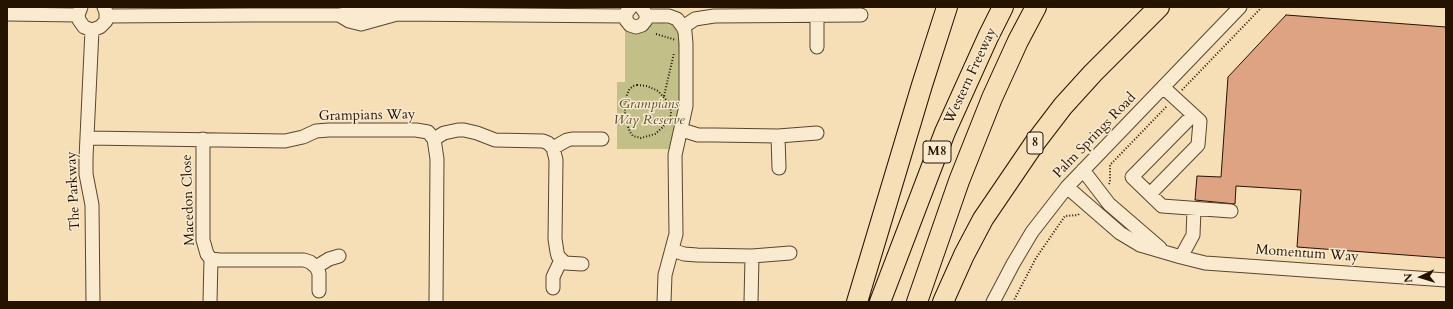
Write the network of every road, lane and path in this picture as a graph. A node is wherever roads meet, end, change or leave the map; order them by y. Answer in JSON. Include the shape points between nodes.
{"nodes":[{"id":1,"x":947,"y":7,"type":"edge"},
{"id":2,"x":1003,"y":7,"type":"edge"},
{"id":3,"x":1036,"y":7,"type":"edge"},
{"id":4,"x":1159,"y":7,"type":"edge"},
{"id":5,"x":1240,"y":7,"type":"edge"},
{"id":6,"x":1262,"y":7,"type":"edge"},
{"id":7,"x":80,"y":11,"type":"edge"},
{"id":8,"x":249,"y":11,"type":"edge"},
{"id":9,"x":105,"y":12,"type":"edge"},
{"id":10,"x":628,"y":12,"type":"edge"},
{"id":11,"x":644,"y":12,"type":"edge"},
{"id":12,"x":756,"y":12,"type":"edge"},
{"id":13,"x":7,"y":14,"type":"edge"},
{"id":14,"x":861,"y":15,"type":"dead end"},
{"id":15,"x":817,"y":16,"type":"junction"},
{"id":16,"x":683,"y":27,"type":"junction"},
{"id":17,"x":92,"y":30,"type":"junction"},
{"id":18,"x":656,"y":34,"type":"dead end"},
{"id":19,"x":817,"y":47,"type":"dead end"},
{"id":20,"x":1163,"y":87,"type":"junction"},
{"id":21,"x":664,"y":96,"type":"junction"},
{"id":22,"x":1175,"y":98,"type":"junction"},
{"id":23,"x":1193,"y":114,"type":"junction"},
{"id":24,"x":682,"y":130,"type":"junction"},
{"id":25,"x":817,"y":133,"type":"dead end"},
{"id":26,"x":778,"y":136,"type":"junction"},
{"id":27,"x":88,"y":138,"type":"junction"},
{"id":28,"x":203,"y":139,"type":"junction"},
{"id":29,"x":434,"y":139,"type":"junction"},
{"id":30,"x":602,"y":139,"type":"dead end"},
{"id":31,"x":553,"y":148,"type":"junction"},
{"id":32,"x":779,"y":168,"type":"dead end"},
{"id":33,"x":1083,"y":170,"type":"junction"},
{"id":34,"x":1067,"y":187,"type":"junction"},
{"id":35,"x":1101,"y":194,"type":"junction"},
{"id":36,"x":1150,"y":194,"type":"junction"},
{"id":37,"x":1089,"y":206,"type":"junction"},
{"id":38,"x":1194,"y":209,"type":"junction"},
{"id":39,"x":1231,"y":211,"type":"dead end"},
{"id":40,"x":672,"y":250,"type":"junction"},
{"id":41,"x":790,"y":253,"type":"dead end"},
{"id":42,"x":1166,"y":253,"type":"junction"},
{"id":43,"x":340,"y":256,"type":"dead end"},
{"id":44,"x":752,"y":256,"type":"junction"},
{"id":45,"x":1181,"y":257,"type":"junction"},
{"id":46,"x":211,"y":259,"type":"junction"},
{"id":47,"x":561,"y":260,"type":"junction"},
{"id":48,"x":582,"y":264,"type":"dead end"},
{"id":49,"x":316,"y":267,"type":"junction"},
{"id":50,"x":1446,"y":280,"type":"edge"},
{"id":51,"x":553,"y":288,"type":"dead end"},
{"id":52,"x":319,"y":291,"type":"dead end"},
{"id":53,"x":93,"y":302,"type":"edge"},
{"id":54,"x":210,"y":302,"type":"edge"},
{"id":55,"x":436,"y":302,"type":"edge"},
{"id":56,"x":664,"y":302,"type":"edge"},
{"id":57,"x":751,"y":302,"type":"edge"},
{"id":58,"x":857,"y":302,"type":"edge"},
{"id":59,"x":880,"y":302,"type":"edge"},
{"id":60,"x":917,"y":302,"type":"edge"},
{"id":61,"x":943,"y":302,"type":"edge"},
{"id":62,"x":993,"y":302,"type":"edge"},
{"id":63,"x":1013,"y":302,"type":"edge"}],
"edges":[{"from":1,"to":58,"type":"highway"},
{"from":2,"to":59,"type":"highway","name":"Western Freeway","number":"M8","via":[[945,132]]},
{"from":3,"to":60,"type":"highway","name":"Western Freeway","number":"M8","via":[[992,98],[958,181]]},
{"from":4,"to":61,"type":"highway","number":"8","via":[[1063,106],[1034,144],[983,220]]},
{"from":5,"to":20,"type":"street","name":"Palm Springs Road"},
{"from":6,"to":22,"type":"path"},
{"from":7,"to":13,"type":"street"},
{"from":7,"to":17,"type":"street","via":[[81,24]]},
{"from":8,"to":9,"type":"street"},
{"from":8,"to":10,"type":"street","via":[[340,15],[356,14],[376,7],[390,9],[397,14]]},
{"from":9,"to":17,"type":"street","via":[[104,24]]},
{"from":10,"to":11,"type":"street","via":[[630,25],[636,27],[642,25]]},
{"from":11,"to":16,"type":"street","via":[[677,19]]},
{"from":12,"to":15,"type":"street"},
{"from":12,"to":16,"type":"street","via":[[702,17]]},
{"from":14,"to":15,"type":"street"},
{"from":15,"to":19,"type":"street"},
{"from":16,"to":24,"type":"street","via":[[686,44],[686,99]]},
{"from":17,"to":27,"type":"street","name":"The Parkway"},
{"from":18,"to":21,"type":"path","via":[[677,40]]},
{"from":20,"to":22,"type":"street"},
{"from":20,"to":33,"type":"street","name":"Palm Springs Road"},
{"from":21,"to":21,"type":"path","via":[[653,88],[641,85],[629,90],[625,104],[626,119],[634,136],[645,137],[655,134],[664,127],[671,115],[669,103]]},
{"from":22,"to":23,"type":"street"},
{"from":22,"to":35,"type":"path","via":[[1110,165],[1110,182]]},
{"from":23,"to":36,"type":"street","via":[[1200,121],[1198,145]]},
{"from":23,"to":36,"type":"street","via":[[1132,177]]},
{"from":24,"to":26,"type":"street","via":[[698,135]]},
{"from":24,"to":40,"type":"street","via":[[675,155],[676,228]]},
{"from":25,"to":26,"type":"street"},
{"from":26,"to":32,"type":"street"},
{"from":27,"to":28,"type":"street","name":"Grampians Way"},
{"from":27,"to":53,"type":"street","name":"The Parkway","via":[[86,174],[92,205]]},
{"from":28,"to":29,"type":"street","name":"Grampians Way","via":[[285,141],[316,131],[416,130],[428,132]]},
{"from":28,"to":46,"type":"street","name":"Macedon Close","via":[[203,240]]},
{"from":29,"to":31,"type":"street","via":[[444,133],[464,130],[495,140],[543,141]]},
{"from":29,"to":55,"type":"street","via":[[437,159]]},
{"from":30,"to":31,"type":"street","via":[[572,139]]},
{"from":31,"to":47,"type":"street","via":[[556,160],[556,247]]},
{"from":33,"to":34,"type":"street","name":"Palm Springs Road"},
{"from":33,"to":35,"type":"street","name":"Momentum Way"},
{"from":34,"to":37,"type":"street","name":"Momentum Way"},
{"from":34,"to":62,"type":"street","name":"Palm Springs Road","via":[[1032,232]]},
{"from":35,"to":42,"type":"street","name":"Momentum Way","via":[[1130,224]]},
{"from":36,"to":38,"type":"street","via":[[1162,206]]},
{"from":37,"to":42,"type":"street","name":"Momentum Way","via":[[1140,245]]},
{"from":37,"to":63,"type":"path","via":[[1078,215],[1065,216],[1036,258]]},
{"from":38,"to":39,"type":"street"},
{"from":38,"to":45,"type":"street","via":[[1192,235]]},
{"from":40,"to":44,"type":"street","via":[[690,254]]},
{"from":40,"to":56,"type":"street","via":[[665,275]]},
{"from":41,"to":44,"type":"street"},
{"from":42,"to":45,"type":"street","name":"Momentum Way"},
{"from":43,"to":49,"type":"street"},
{"from":44,"to":57,"type":"street"},
{"from":45,"to":50,"type":"street","name":"Momentum Way","via":[[1205,263]]},
{"from":46,"to":49,"type":"street","name":"Macedon Close","via":[[304,260]]},
{"from":46,"to":54,"type":"street","name":"Macedon Close"},
{"from":47,"to":48,"type":"street","via":[[565,263]]},
{"from":47,"to":51,"type":"street","via":[[553,277]]},
{"from":49,"to":52,"type":"street","via":[[319,273]]}]}
